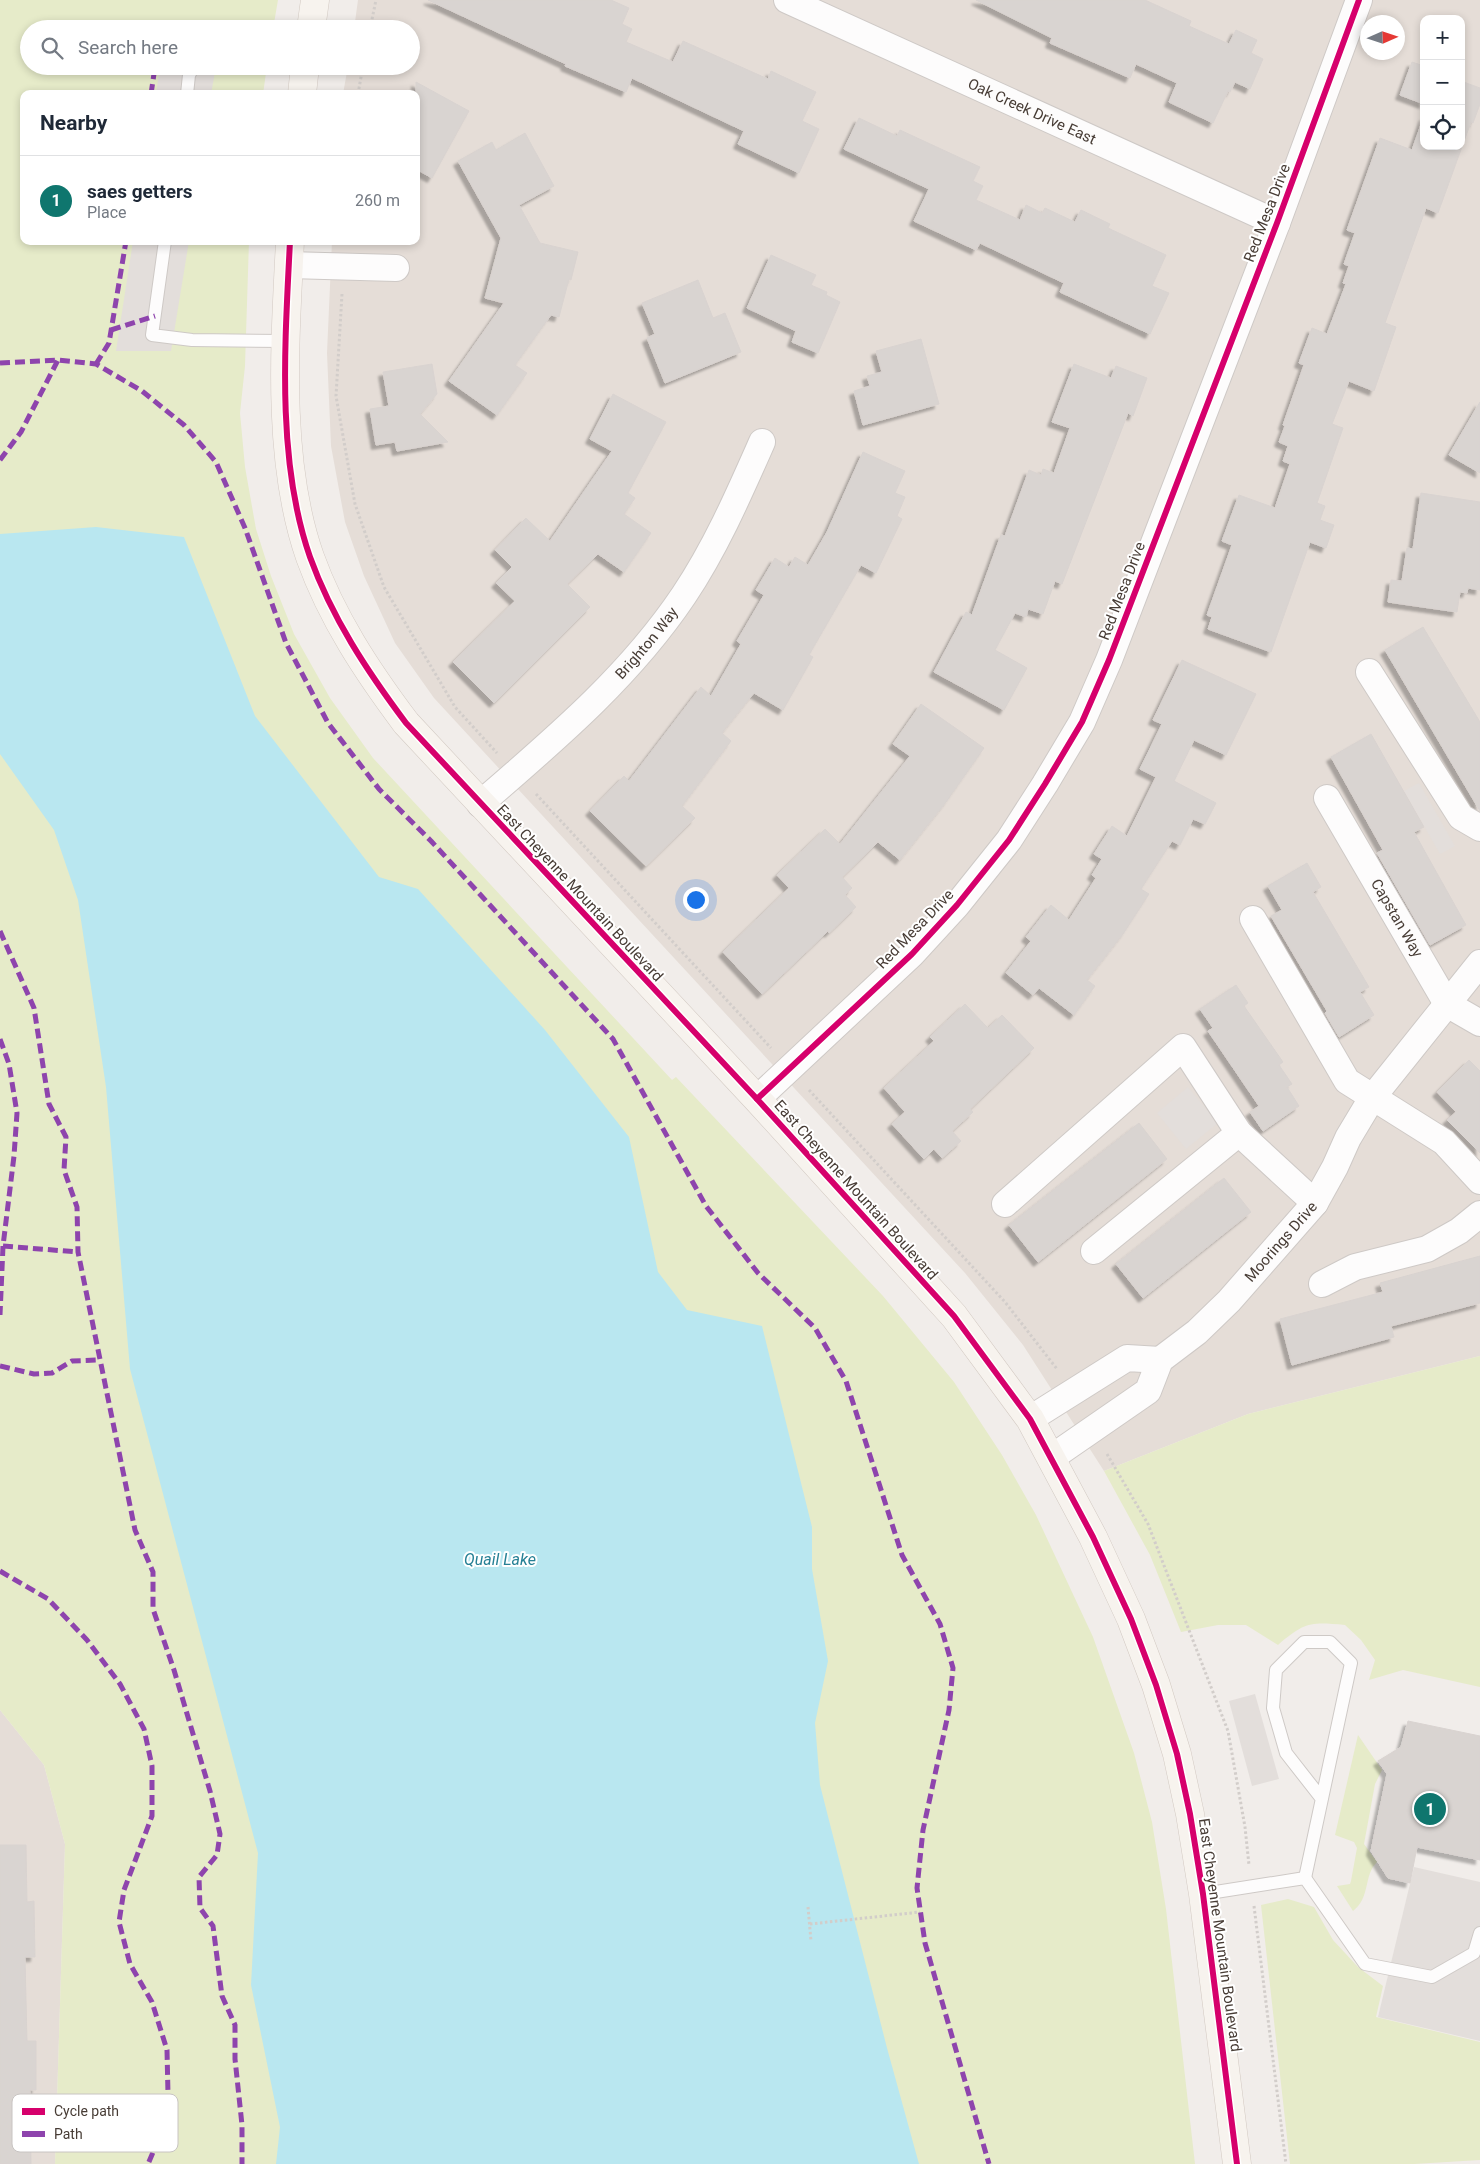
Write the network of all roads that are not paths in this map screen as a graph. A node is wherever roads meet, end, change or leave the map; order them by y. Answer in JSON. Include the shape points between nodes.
{"nodes":[{"id":1,"x":315,"y":0,"type":"edge"},
{"id":2,"x":787,"y":0,"type":"edge"},
{"id":3,"x":1359,"y":0,"type":"edge"},
{"id":4,"x":312,"y":20,"type":"edge"},
{"id":5,"x":189,"y":75,"type":"edge"},
{"id":6,"x":304,"y":75,"type":"edge"},
{"id":7,"x":187,"y":90,"type":"edge"},
{"id":8,"x":302,"y":90,"type":"edge"},
{"id":9,"x":1276,"y":223,"type":"junction"},
{"id":10,"x":165,"y":245,"type":"edge"},
{"id":11,"x":290,"y":253,"type":"edge"},
{"id":12,"x":396,"y":268,"type":"dead end"},
{"id":13,"x":286,"y":341,"type":"junction"},
{"id":14,"x":762,"y":442,"type":"dead end"},
{"id":15,"x":1369,"y":672,"type":"dead end"},
{"id":16,"x":1328,"y":798,"type":"dead end"},
{"id":17,"x":480,"y":804,"type":"junction"},
{"id":18,"x":1480,"y":828,"type":"edge"},
{"id":19,"x":1253,"y":919,"type":"dead end"},
{"id":20,"x":1480,"y":963,"type":"edge"},
{"id":21,"x":1447,"y":1004,"type":"junction"},
{"id":22,"x":1480,"y":1023,"type":"edge"},
{"id":23,"x":1372,"y":1098,"type":"junction"},
{"id":24,"x":757,"y":1099,"type":"junction"},
{"id":25,"x":1240,"y":1134,"type":"junction"},
{"id":26,"x":1480,"y":1180,"type":"edge"},
{"id":27,"x":1315,"y":1203,"type":"junction"},
{"id":28,"x":1005,"y":1204,"type":"dead end"},
{"id":29,"x":1480,"y":1214,"type":"edge"},
{"id":30,"x":1094,"y":1251,"type":"dead end"},
{"id":31,"x":1322,"y":1284,"type":"dead end"},
{"id":32,"x":1160,"y":1360,"type":"junction"},
{"id":33,"x":1030,"y":1420,"type":"junction"},
{"id":34,"x":1051,"y":1458,"type":"junction"},
{"id":35,"x":1322,"y":1800,"type":"junction"},
{"id":36,"x":1305,"y":1878,"type":"junction"},
{"id":37,"x":1203,"y":1894,"type":"junction"},
{"id":38,"x":1480,"y":1933,"type":"edge"},
{"id":39,"x":1237,"y":2164,"type":"edge"}],
"edges":[{"from":1,"to":4,"type":"street"},
{"from":2,"to":9,"type":"street","name":"Oak Creek Drive East"},
{"from":3,"to":9,"type":"street","name":"Red Mesa Drive"},
{"from":5,"to":7,"type":"lane"},
{"from":6,"to":8,"type":"street"},
{"from":9,"to":24,"type":"street","name":"Red Mesa Drive","via":[[1109,660],[1082,722],[1010,840],[957,905],[912,954]]},
{"from":10,"to":13,"type":"lane","via":[[152,335],[192,340]]},
{"from":11,"to":12,"type":"street"},
{"from":11,"to":13,"type":"street","name":"East Cheyenne Mountain Boulevard"},
{"from":13,"to":17,"type":"street","name":"East Cheyenne Mountain Boulevard","via":[[286,406],[294,489],[310,556],[328,600],[356,653],[388,700]]},
{"from":14,"to":17,"type":"street","name":"Brighton Way","via":[[715,541],[684,595],[645,646],[564,732]]},
{"from":15,"to":18,"type":"street","via":[[1461,816]]},
{"from":16,"to":21,"type":"street","name":"Capstan Way"},
{"from":17,"to":24,"type":"street","name":"East Cheyenne Mountain Boulevard"},
{"from":19,"to":23,"type":"street","via":[[1347,1081]]},
{"from":20,"to":21,"type":"street","name":"Moorings Drive"},
{"from":21,"to":22,"type":"street"},
{"from":21,"to":23,"type":"street","name":"Moorings Drive"},
{"from":23,"to":26,"type":"street","via":[[1444,1142]]},
{"from":23,"to":27,"type":"street","name":"Moorings Drive"},
{"from":24,"to":33,"type":"street","name":"East Cheyenne Mountain Boulevard","via":[[954,1316]]},
{"from":25,"to":27,"type":"street"},
{"from":25,"to":28,"type":"street","via":[[1183,1047]]},
{"from":25,"to":30,"type":"street"},
{"from":27,"to":32,"type":"street","name":"Moorings Drive","via":[[1229,1301],[1197,1332]]},
{"from":29,"to":31,"type":"street","via":[[1459,1231],[1427,1249],[1355,1267]]},
{"from":32,"to":33,"type":"street","via":[[1127,1358]]},
{"from":32,"to":34,"type":"street","via":[[1148,1391]]},
{"from":33,"to":34,"type":"street","name":"East Cheyenne Mountain Boulevard"},
{"from":34,"to":37,"type":"street","name":"East Cheyenne Mountain Boulevard","via":[[1131,1619],[1156,1685],[1177,1754]]},
{"from":35,"to":35,"type":"lane","via":[[1352,1663],[1330,1642],[1304,1642],[1276,1670],[1273,1708],[1286,1753]]},
{"from":35,"to":36,"type":"lane"},
{"from":36,"to":37,"type":"lane"},
{"from":36,"to":38,"type":"lane","via":[[1365,1964],[1432,1977],[1474,1952]]},
{"from":37,"to":39,"type":"street","name":"East Cheyenne Mountain Boulevard"}]}
